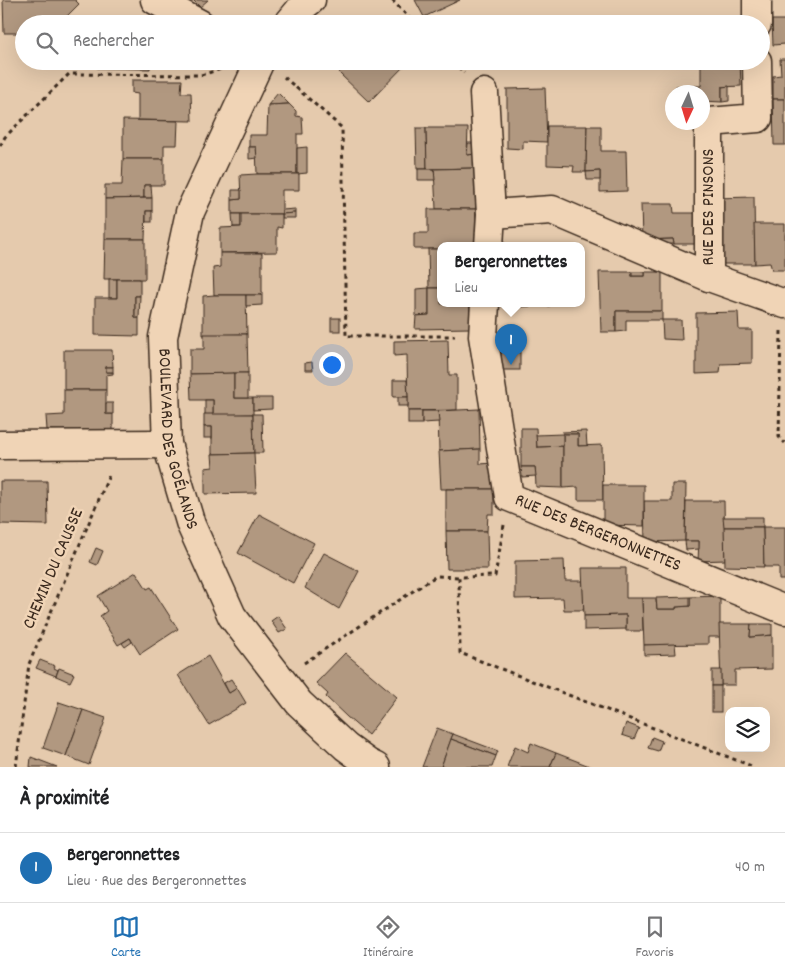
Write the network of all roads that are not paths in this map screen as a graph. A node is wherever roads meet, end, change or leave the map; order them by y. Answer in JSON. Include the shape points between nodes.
{"nodes":[{"id":1,"x":156,"y":0,"type":"edge"},
{"id":2,"x":757,"y":0,"type":"edge"},
{"id":3,"x":184,"y":15,"type":"edge"},
{"id":4,"x":757,"y":15,"type":"edge"},
{"id":5,"x":268,"y":70,"type":"edge"},
{"id":6,"x":757,"y":70,"type":"edge"},
{"id":7,"x":484,"y":93,"type":"dead end"},
{"id":8,"x":491,"y":214,"type":"junction"},
{"id":9,"x":489,"y":242,"type":"edge"},
{"id":10,"x":709,"y":277,"type":"junction"},
{"id":11,"x":783,"y":304,"type":"edge"},
{"id":12,"x":485,"y":307,"type":"edge"},
{"id":13,"x":167,"y":444,"type":"junction"},
{"id":14,"x":0,"y":445,"type":"edge"},
{"id":15,"x":785,"y":610,"type":"edge"},
{"id":16,"x":370,"y":766,"type":"edge"}],
"edges":[{"from":1,"to":3,"type":"street"},
{"from":2,"to":4,"type":"street"},
{"from":5,"to":13,"type":"street","name":"BOULEVARD DES GOÉLANDS","via":[[190,212],[163,337]]},
{"from":6,"to":10,"type":"street","name":"RUE DES PINSONS","via":[[758,118],[709,122]]},
{"from":7,"to":8,"type":"street"},
{"from":8,"to":9,"type":"street"},
{"from":8,"to":10,"type":"street","via":[[552,210]]},
{"from":10,"to":11,"type":"street"},
{"from":12,"to":15,"type":"street","name":"RUE DES BERGERONNETTES","via":[[483,336],[509,497]]},
{"from":13,"to":14,"type":"street"},
{"from":13,"to":16,"type":"street","name":"BOULEVARD DES GOÉLANDS","via":[[191,525],[232,616],[299,703]]}]}
